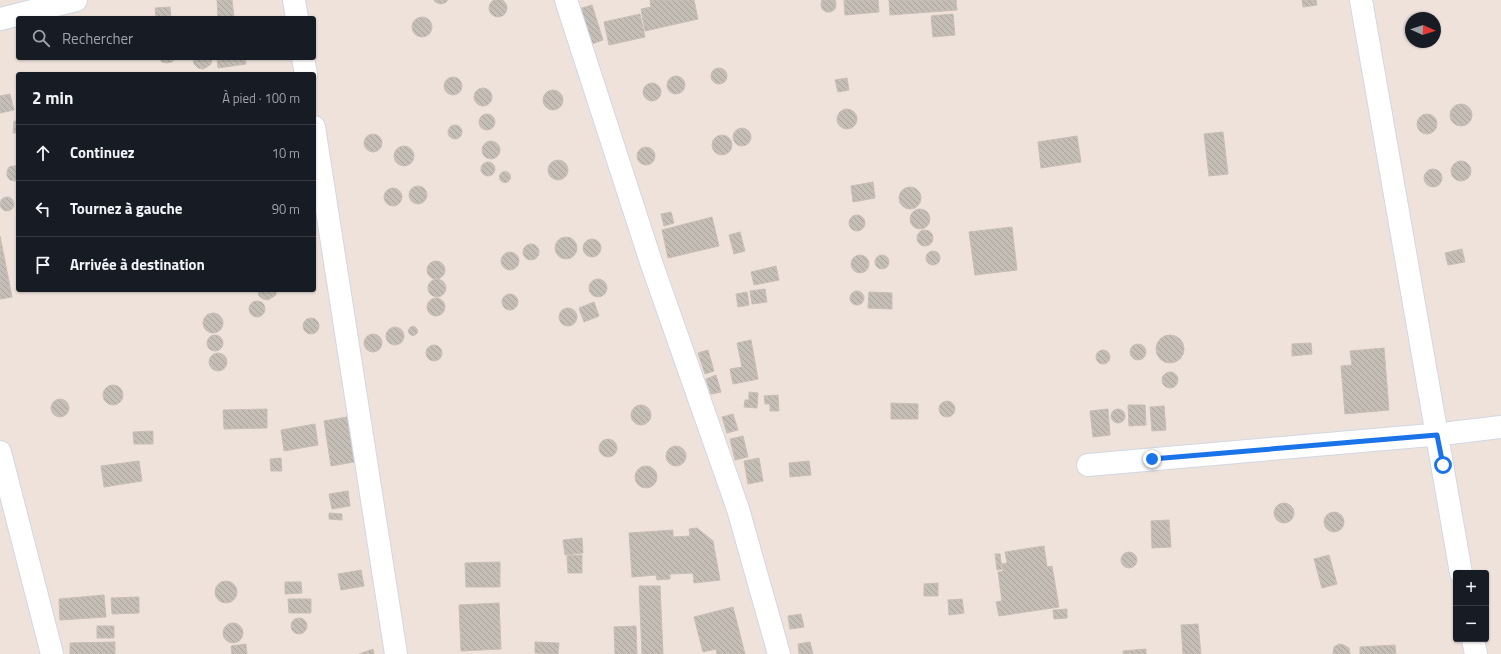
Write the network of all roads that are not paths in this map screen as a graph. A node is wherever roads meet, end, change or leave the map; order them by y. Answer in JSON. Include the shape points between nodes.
{"nodes":[{"id":1,"x":76,"y":0,"type":"edge"},
{"id":2,"x":294,"y":0,"type":"edge"},
{"id":3,"x":566,"y":0,"type":"edge"},
{"id":4,"x":1360,"y":0,"type":"edge"},
{"id":5,"x":297,"y":16,"type":"edge"},
{"id":6,"x":0,"y":19,"type":"edge"},
{"id":7,"x":303,"y":60,"type":"edge"},
{"id":8,"x":306,"y":72,"type":"edge"},
{"id":9,"x":316,"y":140,"type":"edge"},
{"id":10,"x":1501,"y":427,"type":"edge"},
{"id":11,"x":1437,"y":435,"type":"junction"},
{"id":12,"x":0,"y":452,"type":"edge"},
{"id":13,"x":1088,"y":465,"type":"dead end"},
{"id":14,"x":1461,"y":570,"type":"edge"},
{"id":15,"x":1474,"y":642,"type":"edge"},
{"id":16,"x":52,"y":654,"type":"edge"},
{"id":17,"x":396,"y":654,"type":"edge"},
{"id":18,"x":779,"y":654,"type":"edge"},
{"id":19,"x":1476,"y":654,"type":"edge"}],
"edges":[{"from":1,"to":6,"type":"street"},
{"from":2,"to":5,"type":"street"},
{"from":3,"to":18,"type":"street","via":[[651,262],[738,509]]},
{"from":4,"to":11,"type":"street"},
{"from":7,"to":8,"type":"street"},
{"from":9,"to":17,"type":"street"},
{"from":10,"to":11,"type":"street"},
{"from":11,"to":13,"type":"street"},
{"from":11,"to":14,"type":"street"},
{"from":12,"to":16,"type":"street"},
{"from":15,"to":19,"type":"street"}]}
